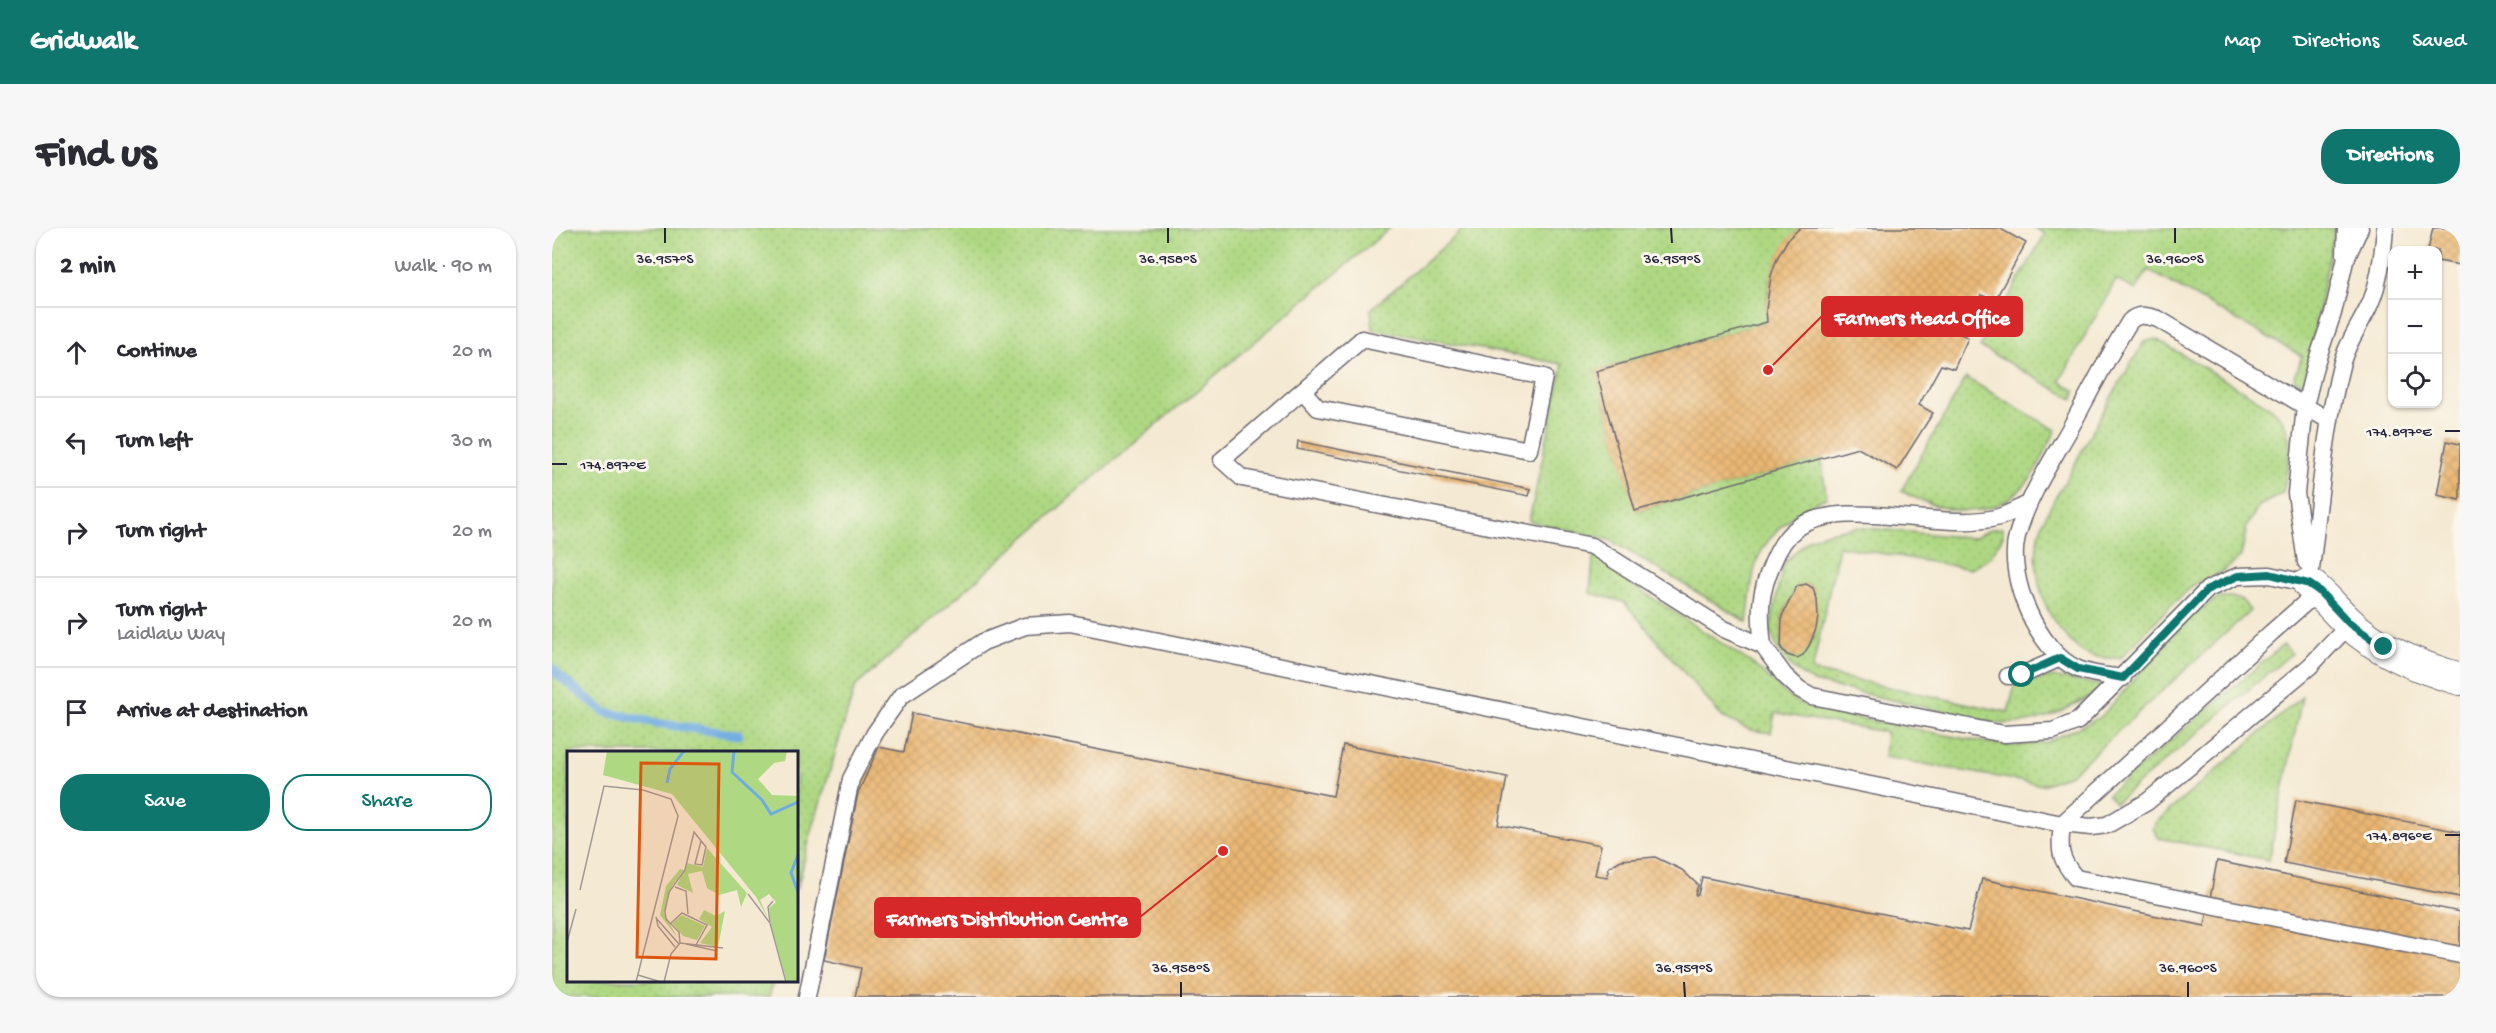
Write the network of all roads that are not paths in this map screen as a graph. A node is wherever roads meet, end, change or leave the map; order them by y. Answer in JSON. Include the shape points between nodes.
{"nodes":[{"id":1,"x":2346,"y":228,"type":"edge"},
{"id":2,"x":2361,"y":228,"type":"edge"},
{"id":3,"x":2385,"y":228,"type":"edge"},
{"id":4,"x":2345,"y":261,"type":"junction"},
{"id":5,"x":1303,"y":391,"type":"junction"},
{"id":6,"x":2305,"y":406,"type":"junction"},
{"id":7,"x":2331,"y":421,"type":"junction"},
{"id":8,"x":2028,"y":504,"type":"junction"},
{"id":9,"x":2314,"y":588,"type":"junction"},
{"id":10,"x":2350,"y":624,"type":"junction"},
{"id":11,"x":1763,"y":646,"type":"junction"},
{"id":12,"x":2060,"y":658,"type":"junction"},
{"id":13,"x":2008,"y":676,"type":"dead end"},
{"id":14,"x":2123,"y":678,"type":"junction"},
{"id":15,"x":2460,"y":679,"type":"edge"},
{"id":16,"x":2062,"y":824,"type":"junction"},
{"id":17,"x":2460,"y":955,"type":"edge"},
{"id":18,"x":807,"y":997,"type":"edge"}],
"edges":[{"from":1,"to":4,"type":"lane"},
{"from":2,"to":4,"type":"lane"},
{"from":3,"to":7,"type":"lane","via":[[2377,281],[2370,304],[2347,345]]},
{"from":4,"to":6,"type":"lane"},
{"from":5,"to":5,"type":"lane","via":[[1317,408],[1529,450],[1544,377],[1362,339]]},
{"from":5,"to":11,"type":"lane","via":[[1222,460],[1242,478],[1592,546],[1724,629]]},
{"from":6,"to":7,"type":"lane"},
{"from":6,"to":8,"type":"lane","via":[[2158,319],[2136,316]]},
{"from":6,"to":9,"type":"lane","via":[[2296,493]]},
{"from":7,"to":9,"type":"lane"},
{"from":8,"to":11,"type":"lane","via":[[1998,517],[1968,520],[1856,515],[1818,519],[1796,529],[1779,549],[1767,574],[1758,612]]},
{"from":8,"to":12,"type":"lane","via":[[2016,538],[2014,570],[2037,627]]},
{"from":9,"to":10,"type":"street"},
{"from":9,"to":14,"type":"lane","via":[[2270,574],[2238,576],[2208,589]]},
{"from":9,"to":16,"type":"lane","via":[[2272,632]]},
{"from":10,"to":15,"type":"street","via":[[2424,669]]},
{"from":10,"to":16,"type":"lane","via":[[2310,666],[2147,802],[2108,825]]},
{"from":11,"to":14,"type":"lane","via":[[1784,675],[1812,696],[2004,734],[2052,731],[2078,721]]},
{"from":12,"to":13,"type":"lane","via":[[2022,675]]},
{"from":12,"to":14,"type":"lane","via":[[2078,669]]},
{"from":16,"to":17,"type":"lane","via":[[2059,846],[2064,865],[2076,879]]},
{"from":16,"to":18,"type":"lane","via":[[1070,623],[1025,626],[983,642],[901,696],[875,733],[851,780]]}]}
